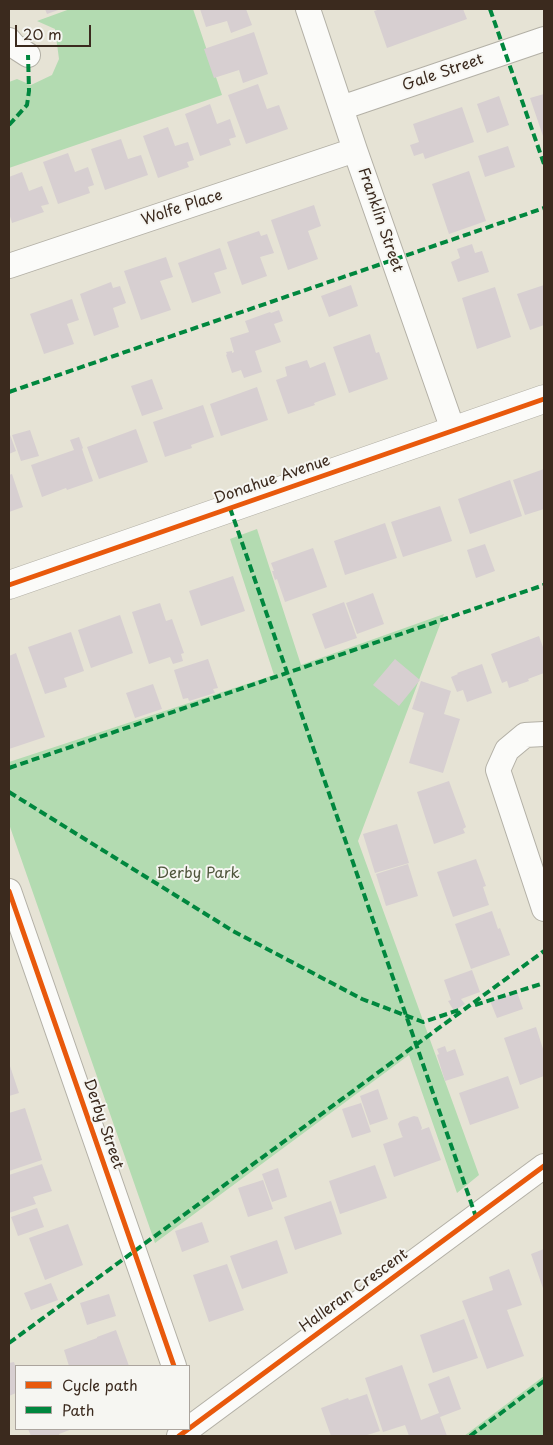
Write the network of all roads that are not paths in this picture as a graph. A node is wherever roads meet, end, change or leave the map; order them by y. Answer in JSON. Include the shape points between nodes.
{"nodes":[{"id":1,"x":308,"y":9,"type":"edge"},
{"id":2,"x":544,"y":39,"type":"edge"},
{"id":3,"x":9,"y":40,"type":"edge"},
{"id":4,"x":28,"y":55,"type":"dead end"},
{"id":5,"x":341,"y":108,"type":"junction"},
{"id":6,"x":355,"y":150,"type":"junction"},
{"id":7,"x":9,"y":266,"type":"edge"},
{"id":8,"x":544,"y":399,"type":"edge"},
{"id":9,"x":453,"y":430,"type":"junction"},
{"id":10,"x":9,"y":585,"type":"edge"},
{"id":11,"x":544,"y":734,"type":"edge"},
{"id":12,"x":9,"y":891,"type":"edge"},
{"id":13,"x":544,"y":909,"type":"edge"},
{"id":14,"x":544,"y":1166,"type":"edge"},
{"id":15,"x":174,"y":1365,"type":"edge"},
{"id":16,"x":190,"y":1422,"type":"edge"}],
"edges":[{"from":1,"to":5,"type":"street","name":"Franklin Street"},
{"from":2,"to":5,"type":"street","name":"Gale Street"},
{"from":3,"to":4,"type":"street"},
{"from":5,"to":6,"type":"street","name":"Franklin Street"},
{"from":6,"to":7,"type":"street","name":"Wolfe Place"},
{"from":6,"to":9,"type":"street","name":"Franklin Street"},
{"from":8,"to":9,"type":"street","name":"Donahue Avenue"},
{"from":9,"to":10,"type":"street","name":"Donahue Avenue"},
{"from":11,"to":13,"type":"street","via":[[525,735],[507,750],[498,770]]},
{"from":12,"to":15,"type":"street","name":"Derby Street"},
{"from":14,"to":16,"type":"street","name":"Halleran Crescent"}]}
